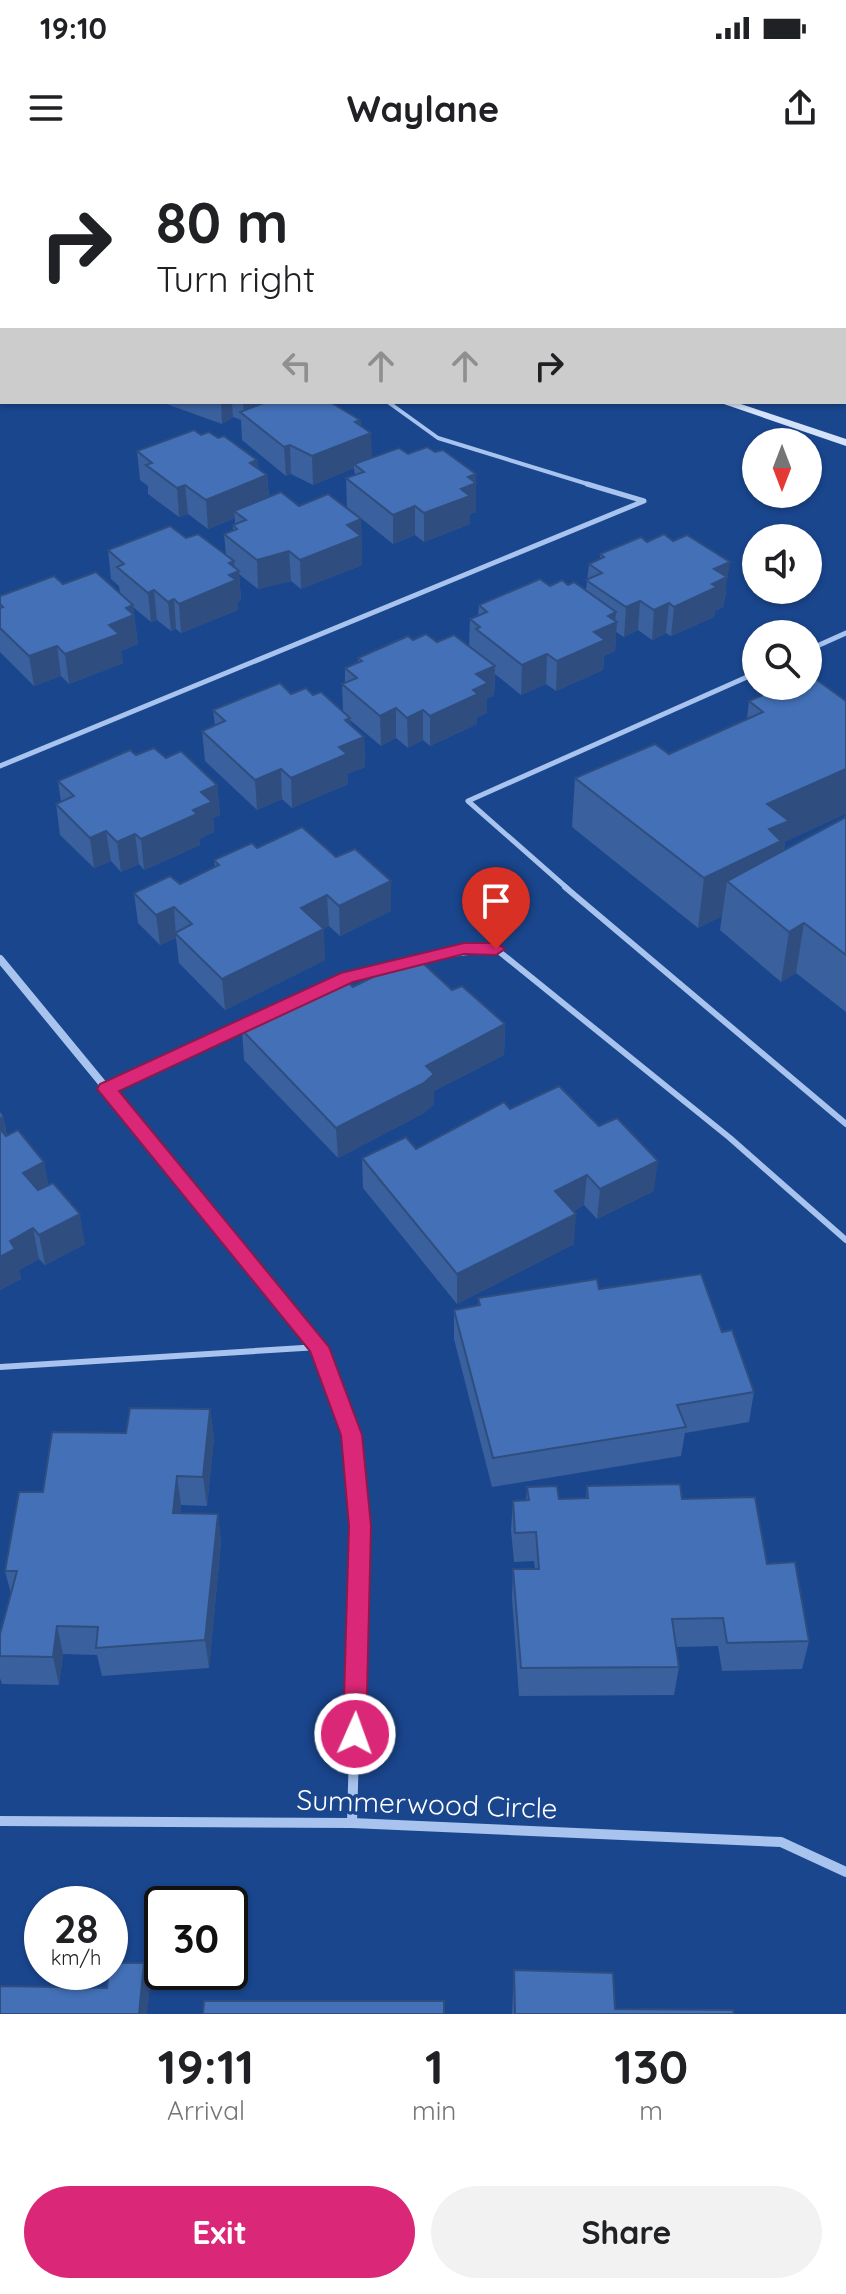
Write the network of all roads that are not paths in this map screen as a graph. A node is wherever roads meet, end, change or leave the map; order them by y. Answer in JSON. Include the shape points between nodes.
{"nodes":[{"id":1,"x":391,"y":404,"type":"edge"},
{"id":2,"x":730,"y":404,"type":"edge"},
{"id":3,"x":846,"y":443,"type":"edge"},
{"id":4,"x":846,"y":633,"type":"edge"},
{"id":5,"x":822,"y":644,"type":"edge"},
{"id":6,"x":742,"y":679,"type":"edge"},
{"id":7,"x":0,"y":766,"type":"edge"},
{"id":8,"x":0,"y":959,"type":"edge"},
{"id":9,"x":107,"y":1089,"type":"junction"},
{"id":10,"x":846,"y":1124,"type":"edge"},
{"id":11,"x":846,"y":1240,"type":"edge"},
{"id":12,"x":319,"y":1347,"type":"junction"},
{"id":13,"x":0,"y":1367,"type":"edge"},
{"id":14,"x":0,"y":1821,"type":"edge"},
{"id":15,"x":352,"y":1823,"type":"junction"},
{"id":16,"x":846,"y":1872,"type":"edge"}],
"edges":[{"from":1,"to":7,"type":"lane","via":[[438,438],[644,501]]},
{"from":2,"to":3,"type":"main road"},
{"from":4,"to":5,"type":"lane"},
{"from":6,"to":10,"type":"lane","via":[[468,801]]},
{"from":8,"to":9,"type":"street"},
{"from":9,"to":11,"type":"lane","via":[[348,978],[464,949],[496,949],[730,1138]]},
{"from":9,"to":12,"type":"street"},
{"from":12,"to":13,"type":"lane"},
{"from":12,"to":15,"type":"street","via":[[351,1435],[360,1526]]},
{"from":14,"to":15,"type":"street","name":"Summerwood Circle"},
{"from":15,"to":16,"type":"street","name":"Summerwood Circle","via":[[781,1842]]}]}
